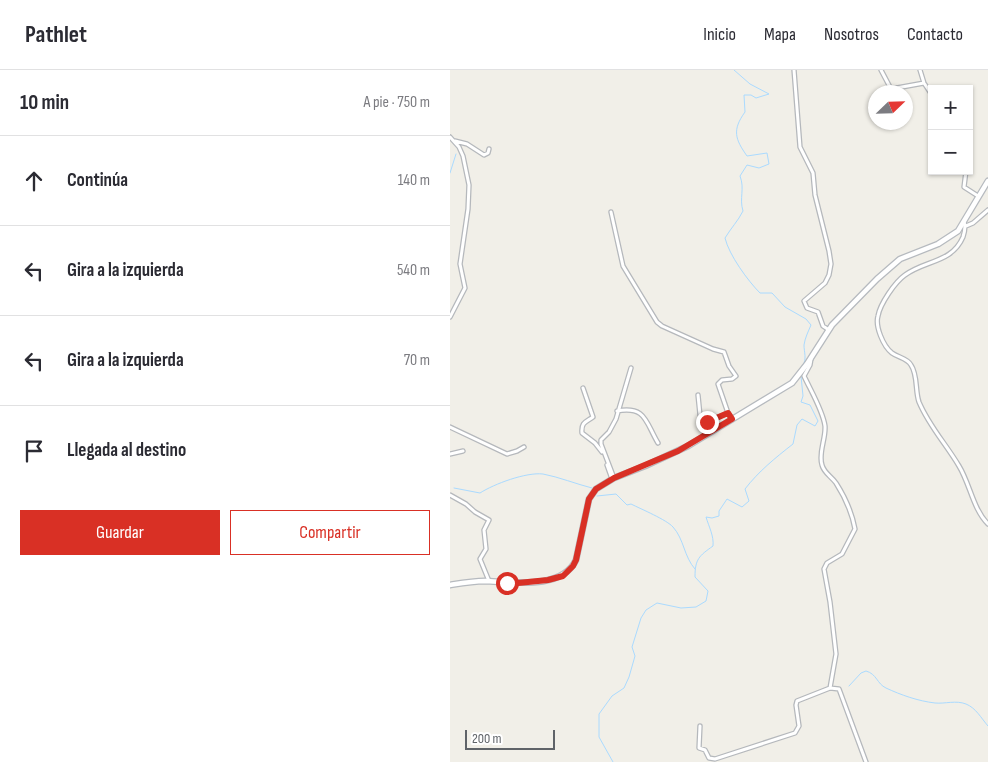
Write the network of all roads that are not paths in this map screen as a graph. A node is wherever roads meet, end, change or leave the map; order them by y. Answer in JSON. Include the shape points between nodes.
{"nodes":[{"id":1,"x":794,"y":70,"type":"edge"},
{"id":2,"x":881,"y":70,"type":"edge"},
{"id":3,"x":920,"y":70,"type":"edge"},
{"id":4,"x":924,"y":83,"type":"junction"},
{"id":5,"x":928,"y":89,"type":"edge"},
{"id":6,"x":450,"y":138,"type":"edge"},
{"id":7,"x":454,"y":141,"type":"junction"},
{"id":8,"x":489,"y":149,"type":"dead end"},
{"id":9,"x":966,"y":175,"type":"edge"},
{"id":10,"x":988,"y":181,"type":"edge"},
{"id":11,"x":978,"y":196,"type":"junction"},
{"id":12,"x":988,"y":210,"type":"edge"},
{"id":13,"x":611,"y":212,"type":"dead end"},
{"id":14,"x":965,"y":224,"type":"junction"},
{"id":15,"x":450,"y":317,"type":"edge"},
{"id":16,"x":829,"y":330,"type":"junction"},
{"id":17,"x":631,"y":368,"type":"dead end"},
{"id":18,"x":801,"y":375,"type":"junction"},
{"id":19,"x":583,"y":388,"type":"dead end"},
{"id":20,"x":698,"y":395,"type":"dead end"},
{"id":21,"x":617,"y":411,"type":"junction"},
{"id":22,"x":728,"y":413,"type":"junction"},
{"id":23,"x":732,"y":419,"type":"junction"},
{"id":24,"x":450,"y":427,"type":"edge"},
{"id":25,"x":658,"y":443,"type":"dead end"},
{"id":26,"x":524,"y":447,"type":"dead end"},
{"id":27,"x":463,"y":451,"type":"dead end"},
{"id":28,"x":450,"y":454,"type":"edge"},
{"id":29,"x":613,"y":478,"type":"junction"},
{"id":30,"x":450,"y":495,"type":"edge"},
{"id":31,"x":988,"y":524,"type":"edge"},
{"id":32,"x":489,"y":582,"type":"junction"},
{"id":33,"x":450,"y":585,"type":"edge"},
{"id":34,"x":830,"y":688,"type":"junction"},
{"id":35,"x":700,"y":726,"type":"dead end"},
{"id":36,"x":866,"y":762,"type":"edge"}],
"edges":[{"from":1,"to":16,"type":"street","via":[[800,147],[813,174],[830,264],[825,283],[804,301],[807,308],[818,312],[823,326]]},
{"from":2,"to":4,"type":"street","via":[[891,89]]},
{"from":3,"to":4,"type":"street"},
{"from":4,"to":5,"type":"street"},
{"from":6,"to":7,"type":"street"},
{"from":7,"to":8,"type":"street","via":[[484,155]]},
{"from":7,"to":15,"type":"street","via":[[464,156],[468,209],[460,264],[465,288]]},
{"from":9,"to":11,"type":"street","via":[[964,187]]},
{"from":10,"to":11,"type":"main road"},
{"from":11,"to":14,"type":"main road"},
{"from":12,"to":14,"type":"street","via":[[973,223]]},
{"from":13,"to":22,"type":"street","via":[[623,266],[657,322],[713,350],[724,352],[736,376],[718,384]]},
{"from":14,"to":16,"type":"main road","via":[[946,240],[894,263]]},
{"from":14,"to":31,"type":"street","via":[[964,236],[954,251],[912,271],[897,283],[877,318],[878,328],[888,348],[912,365],[923,411],[959,466]]},
{"from":16,"to":18,"type":"main road"},
{"from":17,"to":21,"type":"street"},
{"from":18,"to":23,"type":"main road"},
{"from":18,"to":34,"type":"street","via":[[824,421],[822,465],[848,506],[855,529],[842,554],[827,563],[824,569],[835,649]]},
{"from":19,"to":29,"type":"street","via":[[593,417],[584,422],[582,433],[601,449]]},
{"from":20,"to":22,"type":"street","via":[[703,422]]},
{"from":21,"to":25,"type":"street","via":[[632,409],[642,414]]},
{"from":21,"to":29,"type":"street","via":[[613,425],[602,437],[601,444]]},
{"from":22,"to":23,"type":"street"},
{"from":23,"to":29,"type":"main road","via":[[678,451]]},
{"from":24,"to":26,"type":"street","via":[[507,454]]},
{"from":27,"to":28,"type":"street"},
{"from":29,"to":32,"type":"main road","via":[[596,489],[589,499],[578,555],[568,571],[548,580]]},
{"from":30,"to":32,"type":"street","via":[[489,520],[484,530],[486,548],[480,559]]},
{"from":32,"to":33,"type":"main road"},
{"from":34,"to":35,"type":"street","via":[[797,701],[799,726],[795,733],[715,760],[709,758],[706,750],[699,748]]},
{"from":34,"to":36,"type":"street","via":[[841,690]]}]}
